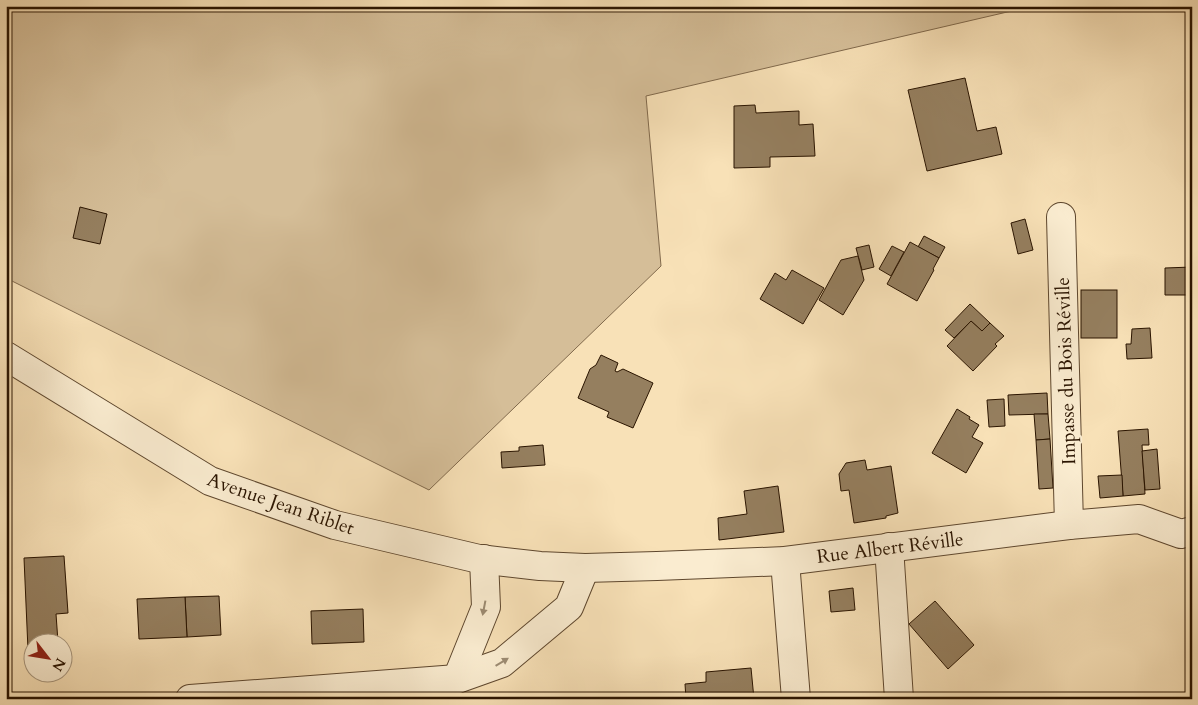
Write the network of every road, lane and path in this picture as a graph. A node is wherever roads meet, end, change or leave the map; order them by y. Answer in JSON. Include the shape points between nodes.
{"nodes":[{"id":1,"x":1060,"y":217,"type":"dead end"},
{"id":2,"x":6,"y":356,"type":"edge"},
{"id":3,"x":1069,"y":525,"type":"junction"},
{"id":4,"x":1188,"y":538,"type":"edge"},
{"id":5,"x":889,"y":547,"type":"junction"},
{"id":6,"x":484,"y":559,"type":"junction"},
{"id":7,"x":785,"y":561,"type":"junction"},
{"id":8,"x":585,"y":568,"type":"junction"},
{"id":9,"x":457,"y":679,"type":"junction"},
{"id":10,"x":190,"y":699,"type":"edge"},
{"id":11,"x":796,"y":699,"type":"edge"},
{"id":12,"x":899,"y":699,"type":"edge"}],
"edges":[{"from":1,"to":3,"type":"street","name":"Impasse du Bois Réville"},
{"from":2,"to":6,"type":"street","name":"Avenue Jean Riblet","via":[[210,481],[335,525]]},
{"from":3,"to":4,"type":"street","name":"Rue Albert Réville","via":[[1139,519]]},
{"from":3,"to":5,"type":"street","name":"Rue Albert Réville"},
{"from":5,"to":7,"type":"street","name":"Rue Albert Réville"},
{"from":5,"to":12,"type":"street"},
{"from":6,"to":8,"type":"street","name":"Avenue Jean Riblet"},
{"from":6,"to":9,"type":"street","one_way":true,"via":[[486,607]]},
{"from":7,"to":8,"type":"street","name":"Rue Albert Réville"},
{"from":7,"to":11,"type":"street"},
{"from":9,"to":8,"type":"street","one_way":true,"via":[[502,664],[569,607]]},
{"from":9,"to":10,"type":"street"}]}
